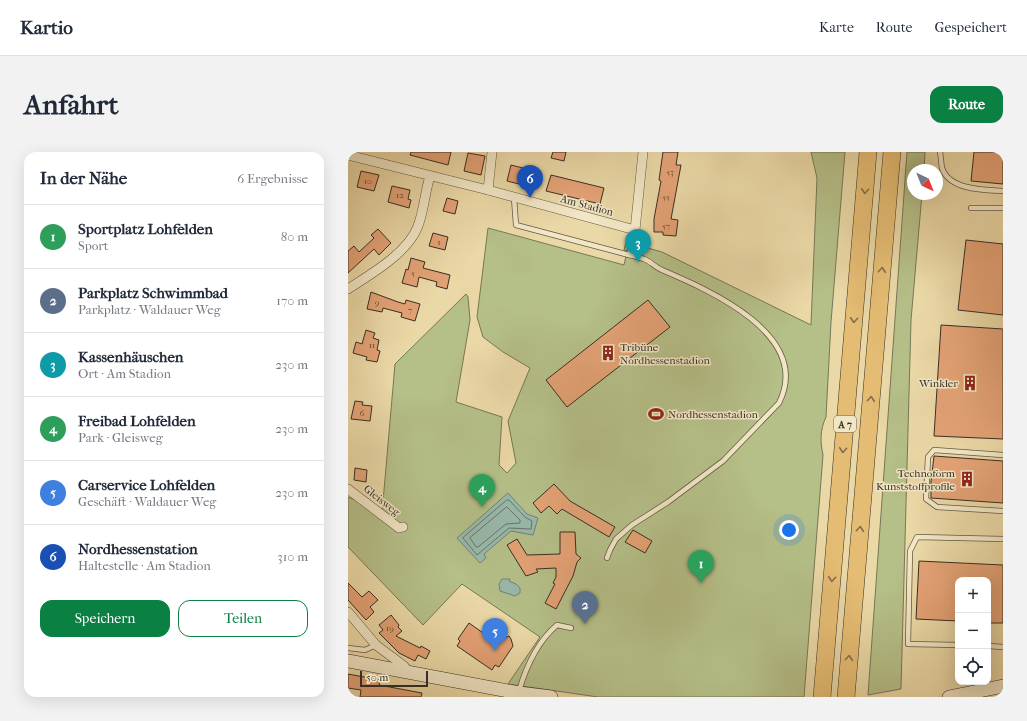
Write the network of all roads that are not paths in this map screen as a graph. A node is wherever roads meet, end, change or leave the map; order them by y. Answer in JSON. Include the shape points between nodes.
{"nodes":[{"id":1,"x":492,"y":152,"type":"edge"},
{"id":2,"x":643,"y":152,"type":"edge"},
{"id":3,"x":868,"y":152,"type":"edge"},
{"id":4,"x":892,"y":152,"type":"edge"},
{"id":5,"x":940,"y":152,"type":"edge"},
{"id":6,"x":348,"y":156,"type":"edge"},
{"id":7,"x":430,"y":176,"type":"junction"},
{"id":8,"x":488,"y":190,"type":"junction"},
{"id":9,"x":1003,"y":192,"type":"edge"},
{"id":10,"x":514,"y":198,"type":"junction"},
{"id":11,"x":971,"y":208,"type":"dead end"},
{"id":12,"x":1003,"y":208,"type":"edge"},
{"id":13,"x":635,"y":230,"type":"junction"},
{"id":14,"x":629,"y":255,"type":"junction"},
{"id":15,"x":348,"y":289,"type":"edge"},
{"id":16,"x":1003,"y":455,"type":"edge"},
{"id":17,"x":348,"y":489,"type":"edge"},
{"id":18,"x":1003,"y":511,"type":"edge"},
{"id":19,"x":403,"y":527,"type":"dead end"},
{"id":20,"x":1003,"y":539,"type":"edge"},
{"id":21,"x":608,"y":558,"type":"dead end"},
{"id":22,"x":348,"y":612,"type":"edge"},
{"id":23,"x":571,"y":628,"type":"dead end"},
{"id":24,"x":376,"y":645,"type":"junction"},
{"id":25,"x":955,"y":645,"type":"edge"},
{"id":26,"x":991,"y":646,"type":"edge"},
{"id":27,"x":1003,"y":647,"type":"edge"},
{"id":28,"x":348,"y":648,"type":"edge"},
{"id":29,"x":348,"y":661,"type":"edge"},
{"id":30,"x":409,"y":673,"type":"junction"},
{"id":31,"x":1003,"y":686,"type":"edge"},
{"id":32,"x":519,"y":695,"type":"edge"},
{"id":33,"x":551,"y":697,"type":"edge"},
{"id":34,"x":822,"y":697,"type":"edge"},
{"id":35,"x":846,"y":697,"type":"edge"},
{"id":36,"x":949,"y":697,"type":"edge"}],
"edges":[{"from":1,"to":8,"type":"street"},
{"from":2,"to":13,"type":"street"},
{"from":3,"to":34,"type":"highway","number":"A 7","one_way":true},
{"from":35,"to":4,"type":"highway","number":"A 7","one_way":true},
{"from":5,"to":9,"type":"lane","via":[[942,169],[951,180],[967,187]]},
{"from":6,"to":7,"type":"street","name":"Am Stadion"},
{"from":7,"to":8,"type":"street","name":"Am Stadion"},
{"from":7,"to":15,"type":"street","via":[[417,228],[407,242],[383,265]]},
{"from":8,"to":10,"type":"street","name":"Am Stadion"},
{"from":10,"to":13,"type":"street","name":"Am Stadion"},
{"from":10,"to":14,"type":"lane","via":[[516,224]]},
{"from":11,"to":12,"type":"lane"},
{"from":13,"to":14,"type":"lane"},
{"from":14,"to":21,"type":"lane","via":[[644,259],[656,268],[714,294],[753,320],[770,338],[780,354],[785,368],[785,383],[779,403],[736,450],[690,486],[632,524],[616,539]]},
{"from":16,"to":18,"type":"lane","via":[[934,450],[928,457],[926,499],[937,507]]},
{"from":17,"to":19,"type":"street","name":"Gleisweg","via":[[384,518],[399,528]]},
{"from":20,"to":25,"type":"lane","via":[[917,537],[910,551],[908,644]]},
{"from":22,"to":24,"type":"street"},
{"from":23,"to":32,"type":"lane","via":[[557,625],[549,632],[533,654]]},
{"from":24,"to":28,"type":"lane","via":[[365,650]]},
{"from":24,"to":30,"type":"street","via":[[404,666]]},
{"from":26,"to":27,"type":"lane"},
{"from":29,"to":30,"type":"street"},
{"from":30,"to":32,"type":"street"},
{"from":31,"to":36,"type":"street"},
{"from":32,"to":33,"type":"street"}]}
